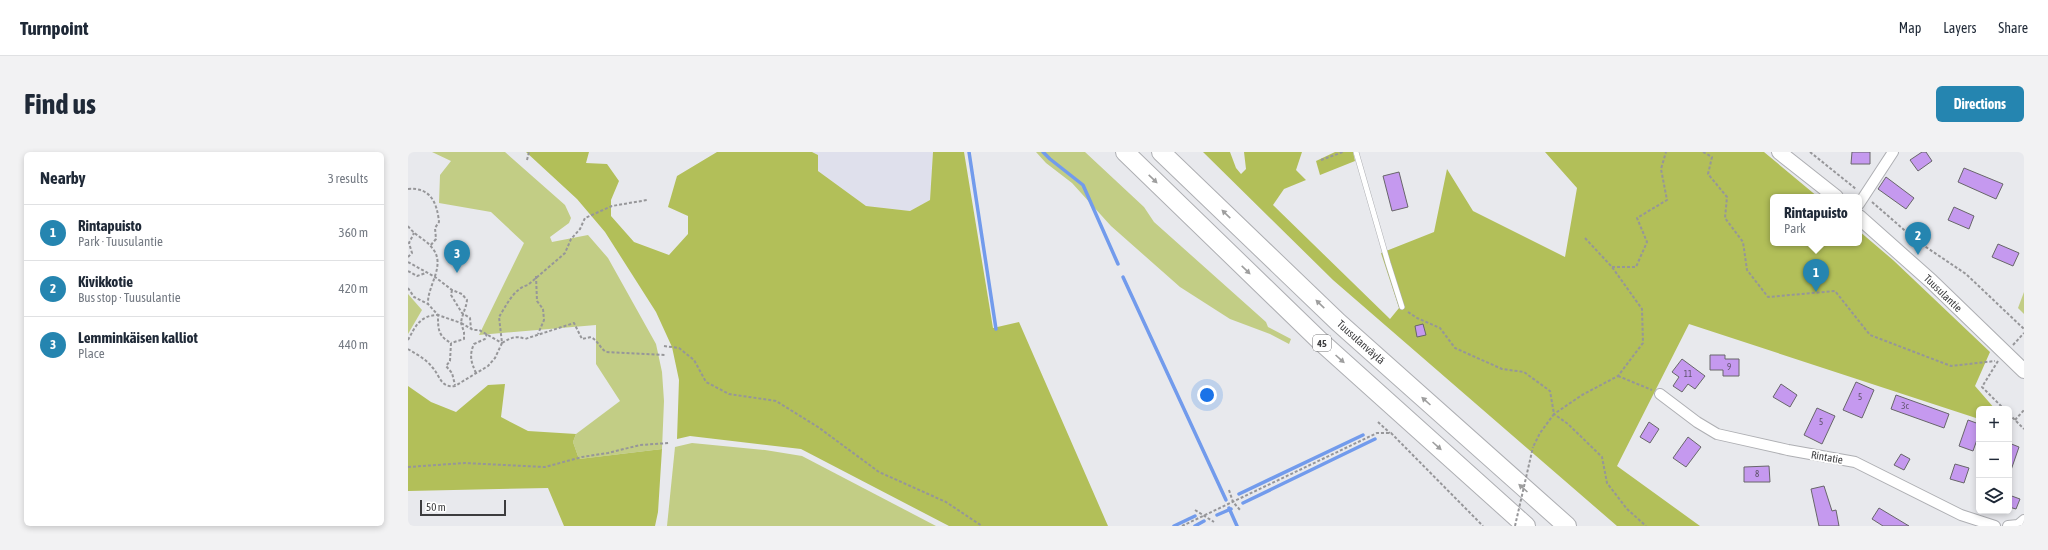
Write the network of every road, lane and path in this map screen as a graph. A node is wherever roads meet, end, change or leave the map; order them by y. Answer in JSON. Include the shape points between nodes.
{"nodes":[{"id":1,"x":529,"y":152,"type":"edge"},
{"id":2,"x":1125,"y":152,"type":"edge"},
{"id":3,"x":1161,"y":152,"type":"edge"},
{"id":4,"x":1342,"y":152,"type":"edge"},
{"id":5,"x":1356,"y":152,"type":"edge"},
{"id":6,"x":1666,"y":152,"type":"edge"},
{"id":7,"x":1703,"y":152,"type":"edge"},
{"id":8,"x":1810,"y":152,"type":"edge"},
{"id":9,"x":1893,"y":152,"type":"edge"},
{"id":10,"x":1782,"y":153,"type":"edge"},
{"id":11,"x":527,"y":160,"type":"dead end"},
{"id":12,"x":1321,"y":160,"type":"dead end"},
{"id":13,"x":408,"y":189,"type":"edge"},
{"id":14,"x":1832,"y":194,"type":"edge"},
{"id":15,"x":1856,"y":194,"type":"edge"},
{"id":16,"x":647,"y":200,"type":"dead end"},
{"id":17,"x":1862,"y":200,"type":"edge"},
{"id":18,"x":1862,"y":219,"type":"edge"},
{"id":19,"x":408,"y":226,"type":"edge"},
{"id":20,"x":414,"y":233,"type":"junction"},
{"id":21,"x":1585,"y":238,"type":"dead end"},
{"id":22,"x":430,"y":246,"type":"junction"},
{"id":23,"x":408,"y":257,"type":"edge"},
{"id":24,"x":408,"y":262,"type":"edge"},
{"id":25,"x":1612,"y":267,"type":"junction"},
{"id":26,"x":409,"y":272,"type":"edge"},
{"id":27,"x":427,"y":273,"type":"junction"},
{"id":28,"x":536,"y":276,"type":"junction"},
{"id":29,"x":435,"y":277,"type":"junction"},
{"id":30,"x":408,"y":288,"type":"edge"},
{"id":31,"x":452,"y":290,"type":"junction"},
{"id":32,"x":428,"y":304,"type":"junction"},
{"id":33,"x":1402,"y":308,"type":"joint"},
{"id":34,"x":462,"y":313,"type":"junction"},
{"id":35,"x":438,"y":315,"type":"junction"},
{"id":36,"x":461,"y":323,"type":"junction"},
{"id":37,"x":471,"y":329,"type":"junction"},
{"id":38,"x":2024,"y":329,"type":"edge"},
{"id":39,"x":2024,"y":333,"type":"edge"},
{"id":40,"x":487,"y":334,"type":"junction"},
{"id":41,"x":538,"y":334,"type":"junction"},
{"id":42,"x":408,"y":340,"type":"edge"},
{"id":43,"x":502,"y":343,"type":"junction"},
{"id":44,"x":451,"y":344,"type":"junction"},
{"id":45,"x":664,"y":346,"type":"dead end"},
{"id":46,"x":2011,"y":347,"type":"dead end"},
{"id":47,"x":408,"y":349,"type":"edge"},
{"id":48,"x":666,"y":355,"type":"dead end"},
{"id":49,"x":2024,"y":371,"type":"edge"},
{"id":50,"x":476,"y":373,"type":"junction"},
{"id":51,"x":1618,"y":376,"type":"junction"},
{"id":52,"x":455,"y":386,"type":"junction"},
{"id":53,"x":1660,"y":394,"type":"joint"},
{"id":54,"x":2001,"y":406,"type":"edge"},
{"id":55,"x":2024,"y":410,"type":"edge"},
{"id":56,"x":1554,"y":414,"type":"junction"},
{"id":57,"x":2012,"y":417,"type":"edge"},
{"id":58,"x":2015,"y":420,"type":"junction"},
{"id":59,"x":1378,"y":422,"type":"dead end"},
{"id":60,"x":2024,"y":429,"type":"edge"},
{"id":61,"x":1391,"y":433,"type":"junction"},
{"id":62,"x":669,"y":443,"type":"dead end"},
{"id":63,"x":408,"y":467,"type":"edge"},
{"id":64,"x":1229,"y":490,"type":"dead end"},
{"id":65,"x":1233,"y":502,"type":"junction"},
{"id":66,"x":1195,"y":510,"type":"dead end"},
{"id":67,"x":1241,"y":511,"type":"dead end"},
{"id":68,"x":1204,"y":516,"type":"junction"},
{"id":69,"x":1214,"y":522,"type":"dead end"},
{"id":70,"x":982,"y":526,"type":"edge"},
{"id":71,"x":1182,"y":526,"type":"edge"},
{"id":72,"x":1483,"y":526,"type":"edge"},
{"id":73,"x":1515,"y":526,"type":"edge"},
{"id":74,"x":1526,"y":526,"type":"edge"},
{"id":75,"x":1567,"y":526,"type":"edge"},
{"id":76,"x":1646,"y":526,"type":"edge"},
{"id":77,"x":1995,"y":526,"type":"edge"}],
"edges":[{"from":1,"to":11,"type":"path"},
{"from":2,"to":74,"type":"highway","number":"45","one_way":true,"via":[[1319,340]]},
{"from":75,"to":3,"type":"highway","name":"Tuusulanväylä","number":"45","one_way":true,"via":[[1338,322]]},
{"from":4,"to":12,"type":"path"},
{"from":5,"to":33,"type":"lane"},
{"from":6,"to":25,"type":"path","via":[[1661,169],[1667,200],[1637,218],[1647,242],[1636,267]]},
{"from":7,"to":54,"type":"path","via":[[1712,157],[1708,174],[1727,197],[1725,218],[1743,242],[1747,270],[1768,297],[1835,291],[1870,335],[1951,366],[1998,360],[1982,387]]},
{"from":8,"to":15,"type":"path"},
{"from":9,"to":17,"type":"street"},
{"from":10,"to":14,"type":"main road"},
{"from":13,"to":22,"type":"path","via":[[422,189],[436,203],[439,222],[435,228],[436,239]]},
{"from":16,"to":28,"type":"path","via":[[612,206],[585,218],[565,253]]},
{"from":17,"to":38,"type":"path","via":[[1966,274]]},
{"from":18,"to":49,"type":"main road","name":"Tuusulantie","via":[[1926,276]]},
{"from":19,"to":20,"type":"path"},
{"from":20,"to":22,"type":"path"},
{"from":20,"to":23,"type":"path","via":[[410,243],[412,253]]},
{"from":21,"to":25,"type":"path"},
{"from":22,"to":29,"type":"path","via":[[437,255]]},
{"from":24,"to":27,"type":"path"},
{"from":25,"to":51,"type":"path","via":[[1642,309],[1644,328],[1644,343]]},
{"from":26,"to":27,"type":"path","via":[[417,276]]},
{"from":27,"to":29,"type":"path"},
{"from":28,"to":41,"type":"path","via":[[537,301],[543,309],[544,320]]},
{"from":28,"to":43,"type":"path","via":[[528,285],[517,291],[499,317]]},
{"from":29,"to":31,"type":"path"},
{"from":29,"to":32,"type":"path","via":[[428,296]]},
{"from":30,"to":32,"type":"path","via":[[414,297]]},
{"from":31,"to":34,"type":"path","via":[[451,295]]},
{"from":31,"to":34,"type":"path","via":[[462,294],[467,300]]},
{"from":32,"to":35,"type":"path"},
{"from":33,"to":56,"type":"path","via":[[1440,328],[1455,348],[1502,368],[1524,372],[1550,391]]},
{"from":34,"to":36,"type":"path"},
{"from":34,"to":37,"type":"path","via":[[470,318]]},
{"from":35,"to":36,"type":"path"},
{"from":35,"to":42,"type":"path","via":[[430,315],[420,320]]},
{"from":35,"to":44,"type":"path","via":[[438,330],[441,337]]},
{"from":36,"to":37,"type":"path"},
{"from":36,"to":44,"type":"path","via":[[464,339]]},
{"from":37,"to":40,"type":"path"},
{"from":39,"to":46,"type":"path"},
{"from":40,"to":43,"type":"path"},
{"from":40,"to":50,"type":"path","via":[[485,339],[474,344],[471,352],[471,362]]},
{"from":41,"to":43,"type":"path","via":[[525,339],[518,336]]},
{"from":41,"to":48,"type":"path","via":[[574,323],[582,339],[592,337],[606,352]]},
{"from":43,"to":50,"type":"path","via":[[495,358]]},
{"from":44,"to":52,"type":"path","via":[[450,361],[446,366],[452,373]]},
{"from":45,"to":70,"type":"path","via":[[679,348],[694,360],[706,382],[729,394],[776,401],[818,427],[879,472],[946,502]]},
{"from":47,"to":52,"type":"path","via":[[432,366],[437,378],[444,384]]},
{"from":50,"to":52,"type":"path"},
{"from":51,"to":53,"type":"path"},
{"from":51,"to":56,"type":"path","via":[[1582,395]]},
{"from":53,"to":77,"type":"street","name":"Rintatie","via":[[1717,434],[1855,462],[1961,515]]},
{"from":55,"to":58,"type":"path"},
{"from":56,"to":73,"type":"path","bridge":true,"via":[[1540,432],[1533,447]]},
{"from":56,"to":76,"type":"path","via":[[1602,457],[1607,483],[1627,509]]},
{"from":57,"to":58,"type":"path"},
{"from":58,"to":60,"type":"path"},
{"from":59,"to":61,"type":"path"},
{"from":61,"to":65,"type":"path","via":[[1377,433]]},
{"from":61,"to":72,"type":"path"},
{"from":62,"to":63,"type":"path","via":[[640,445],[545,467],[465,463]]},
{"from":64,"to":65,"type":"path"},
{"from":65,"to":67,"type":"path"},
{"from":65,"to":68,"type":"path"},
{"from":66,"to":68,"type":"path"},
{"from":68,"to":69,"type":"path"},
{"from":68,"to":71,"type":"path"}]}
